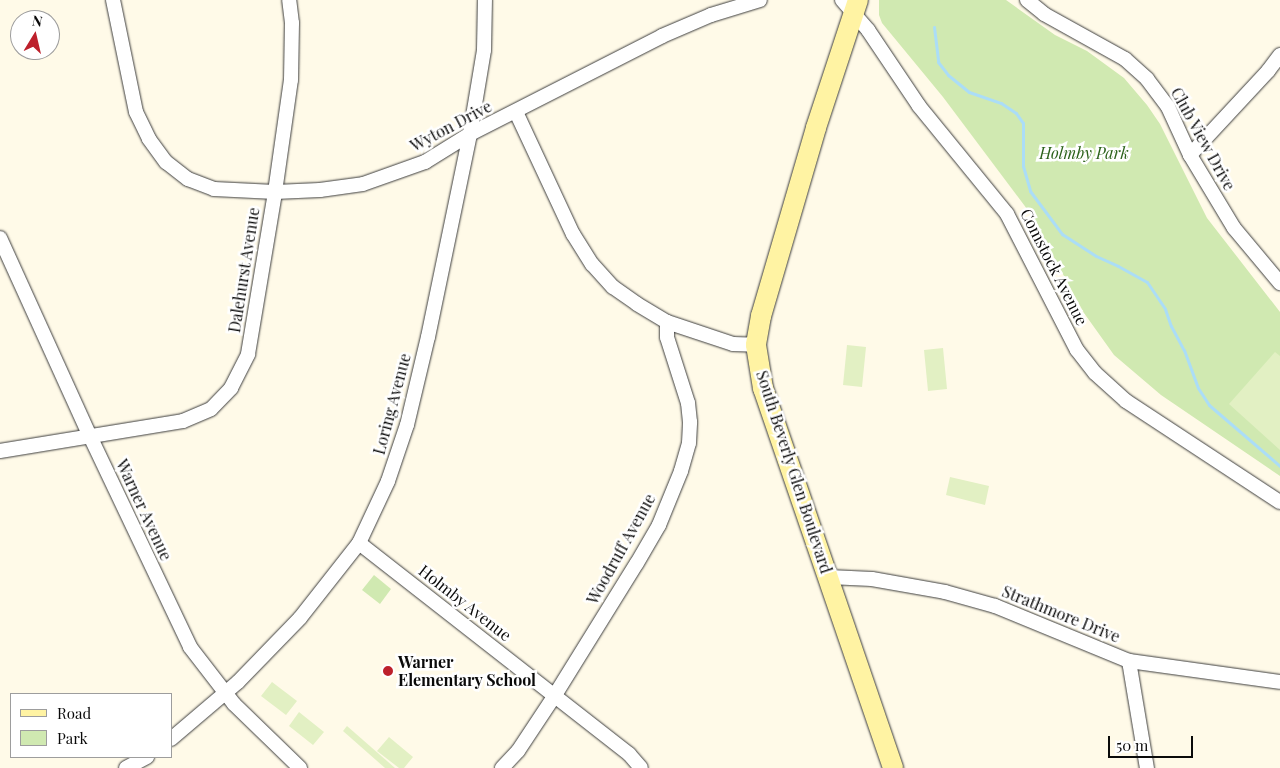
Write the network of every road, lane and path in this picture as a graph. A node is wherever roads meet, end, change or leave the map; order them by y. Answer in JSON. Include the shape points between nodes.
{"nodes":[{"id":1,"x":113,"y":0,"type":"edge"},
{"id":2,"x":290,"y":0,"type":"edge"},
{"id":3,"x":485,"y":0,"type":"edge"},
{"id":4,"x":760,"y":0,"type":"edge"},
{"id":5,"x":1027,"y":0,"type":"edge"},
{"id":6,"x":851,"y":5,"type":"edge"},
{"id":7,"x":1280,"y":54,"type":"edge"},
{"id":8,"x":516,"y":112,"type":"junction"},
{"id":9,"x":470,"y":134,"type":"junction"},
{"id":10,"x":1190,"y":155,"type":"junction"},
{"id":11,"x":275,"y":192,"type":"junction"},
{"id":12,"x":0,"y":238,"type":"edge"},
{"id":13,"x":1280,"y":284,"type":"edge"},
{"id":14,"x":667,"y":322,"type":"junction"},
{"id":15,"x":756,"y":344,"type":"junction"},
{"id":16,"x":90,"y":436,"type":"junction"},
{"id":17,"x":0,"y":451,"type":"edge"},
{"id":18,"x":1280,"y":502,"type":"edge"},
{"id":19,"x":358,"y":543,"type":"junction"},
{"id":20,"x":829,"y":577,"type":"junction"},
{"id":21,"x":1129,"y":661,"type":"junction"},
{"id":22,"x":1280,"y":682,"type":"edge"},
{"id":23,"x":224,"y":693,"type":"junction"},
{"id":24,"x":555,"y":695,"type":"junction"},
{"id":25,"x":172,"y":738,"type":"edge"},
{"id":26,"x":145,"y":758,"type":"edge"},
{"id":27,"x":126,"y":768,"type":"edge"},
{"id":28,"x":300,"y":768,"type":"edge"},
{"id":29,"x":502,"y":768,"type":"edge"},
{"id":30,"x":641,"y":768,"type":"edge"},
{"id":31,"x":893,"y":768,"type":"edge"},
{"id":32,"x":1147,"y":768,"type":"edge"}],
"edges":[{"from":1,"to":11,"type":"street","name":"Wyton Drive","via":[[136,112],[149,140],[166,162],[188,178],[214,189]]},
{"from":2,"to":11,"type":"street","name":"Dalehurst Avenue","via":[[291,80]]},
{"from":3,"to":9,"type":"street","name":"Loring Avenue","via":[[484,50]]},
{"from":4,"to":8,"type":"street","name":"Wyton Drive","via":[[662,36]]},
{"from":5,"to":10,"type":"street","name":"Club View Drive","via":[[1044,14],[1125,59],[1147,79],[1168,107]]},
{"from":6,"to":15,"type":"main road","name":"South Beverly Glen Boulevard","via":[[761,316]]},
{"from":6,"to":18,"type":"street","name":"Comstock Avenue","via":[[919,106],[1007,214],[1077,350],[1095,373],[1126,400]]},
{"from":7,"to":10,"type":"street"},
{"from":8,"to":9,"type":"street","name":"Wyton Drive"},
{"from":8,"to":14,"type":"street","via":[[573,234],[592,264],[614,287]]},
{"from":9,"to":11,"type":"street","name":"Wyton Drive","via":[[425,162],[363,184]]},
{"from":9,"to":19,"type":"street","name":"Loring Avenue","via":[[407,425],[388,481]]},
{"from":10,"to":13,"type":"street","name":"Club View Drive","via":[[1234,228]]},
{"from":11,"to":16,"type":"street","name":"Dalehurst Avenue","via":[[248,354],[231,388],[211,410],[183,421]]},
{"from":12,"to":16,"type":"street","name":"Warner Avenue"},
{"from":14,"to":15,"type":"street","via":[[733,344]]},
{"from":14,"to":24,"type":"street","name":"Woodruff Avenue","via":[[690,422],[689,443],[681,471],[659,524],[638,563]]},
{"from":15,"to":20,"type":"main road","name":"South Beverly Glen Boulevard","via":[[763,388]]},
{"from":16,"to":17,"type":"street"},
{"from":16,"to":23,"type":"street","name":"Warner Avenue","via":[[190,646]]},
{"from":19,"to":23,"type":"street","name":"Loring Avenue","via":[[300,618]]},
{"from":19,"to":24,"type":"street","name":"Holmby Avenue"},
{"from":20,"to":21,"type":"street","name":"Strathmore Drive","via":[[872,579],[945,592],[995,606]]},
{"from":20,"to":31,"type":"main road","name":"South Beverly Glen Boulevard"},
{"from":21,"to":22,"type":"street","name":"Strathmore Drive"},
{"from":21,"to":32,"type":"street"},
{"from":23,"to":25,"type":"street","name":"Loring Avenue"},
{"from":23,"to":28,"type":"street","name":"Warner Avenue"},
{"from":24,"to":29,"type":"street","name":"Woodruff Avenue","via":[[518,751]]},
{"from":24,"to":30,"type":"street","name":"Holmby Avenue","via":[[629,754]]},
{"from":26,"to":27,"type":"street"}]}
